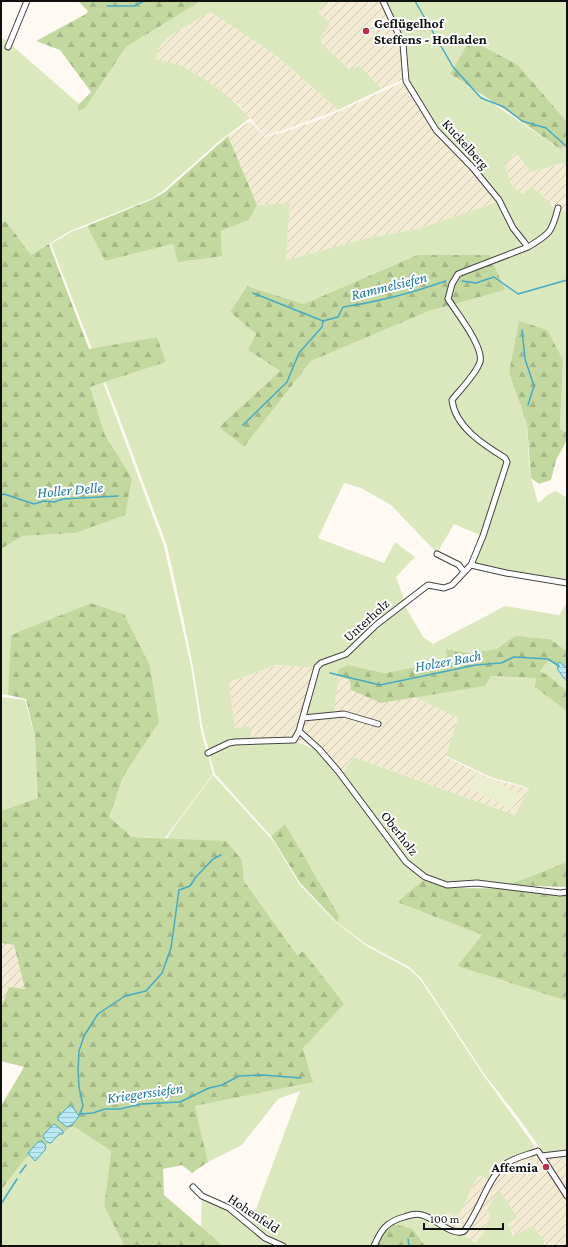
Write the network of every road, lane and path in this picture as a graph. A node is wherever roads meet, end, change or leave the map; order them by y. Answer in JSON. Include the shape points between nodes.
{"nodes":[{"id":1,"x":27,"y":1,"type":"edge"},
{"id":2,"x":383,"y":1,"type":"edge"},
{"id":3,"x":8,"y":47,"type":"dead end"},
{"id":4,"x":558,"y":208,"type":"dead end"},
{"id":5,"x":528,"y":247,"type":"junction"},
{"id":6,"x":437,"y":554,"type":"dead end"},
{"id":7,"x":470,"y":565,"type":"junction"},
{"id":8,"x":464,"y":572,"type":"junction"},
{"id":9,"x":567,"y":583,"type":"edge"},
{"id":10,"x":303,"y":718,"type":"junction"},
{"id":11,"x":378,"y":724,"type":"dead end"},
{"id":12,"x":299,"y":731,"type":"junction"},
{"id":13,"x":208,"y":753,"type":"dead end"},
{"id":14,"x":567,"y":892,"type":"edge"},
{"id":15,"x":567,"y":1153,"type":"edge"},
{"id":16,"x":542,"y":1156,"type":"junction"},
{"id":17,"x":192,"y":1187,"type":"dead end"},
{"id":18,"x":567,"y":1196,"type":"edge"},
{"id":19,"x":283,"y":1246,"type":"edge"},
{"id":20,"x":374,"y":1246,"type":"edge"}],
"edges":[{"from":1,"to":3,"type":"street"},
{"from":2,"to":5,"type":"street","name":"Kuckelberg","via":[[403,44],[406,81],[436,130],[472,167],[499,200],[513,228]]},
{"from":4,"to":5,"type":"street","via":[[551,230]]},
{"from":5,"to":7,"type":"street","name":"Unterholz","via":[[458,274],[448,299],[471,333],[480,356],[474,371],[452,400],[453,409],[478,441],[505,458],[507,462],[483,536]]},
{"from":6,"to":8,"type":"street","via":[[459,565]]},
{"from":7,"to":8,"type":"street","name":"Unterholz"},
{"from":7,"to":9,"type":"street"},
{"from":8,"to":10,"type":"street","name":"Unterholz","via":[[452,585],[444,588],[428,585],[376,625],[346,654],[321,663],[317,668]]},
{"from":10,"to":11,"type":"street","via":[[344,714]]},
{"from":10,"to":12,"type":"street","name":"Unterholz"},
{"from":12,"to":13,"type":"street","via":[[294,740],[229,743]]},
{"from":12,"to":14,"type":"street","name":"Oberholz","via":[[338,771],[406,862],[425,877],[447,885],[477,883]]},
{"from":15,"to":16,"type":"street"},
{"from":16,"to":18,"type":"street"},
{"from":16,"to":20,"type":"street","via":[[538,1151],[505,1164],[464,1231],[456,1232],[421,1214],[411,1215],[390,1222],[383,1228]]},
{"from":17,"to":19,"type":"street","name":"Hohenfeld","via":[[202,1196],[229,1208],[265,1238]]}]}
